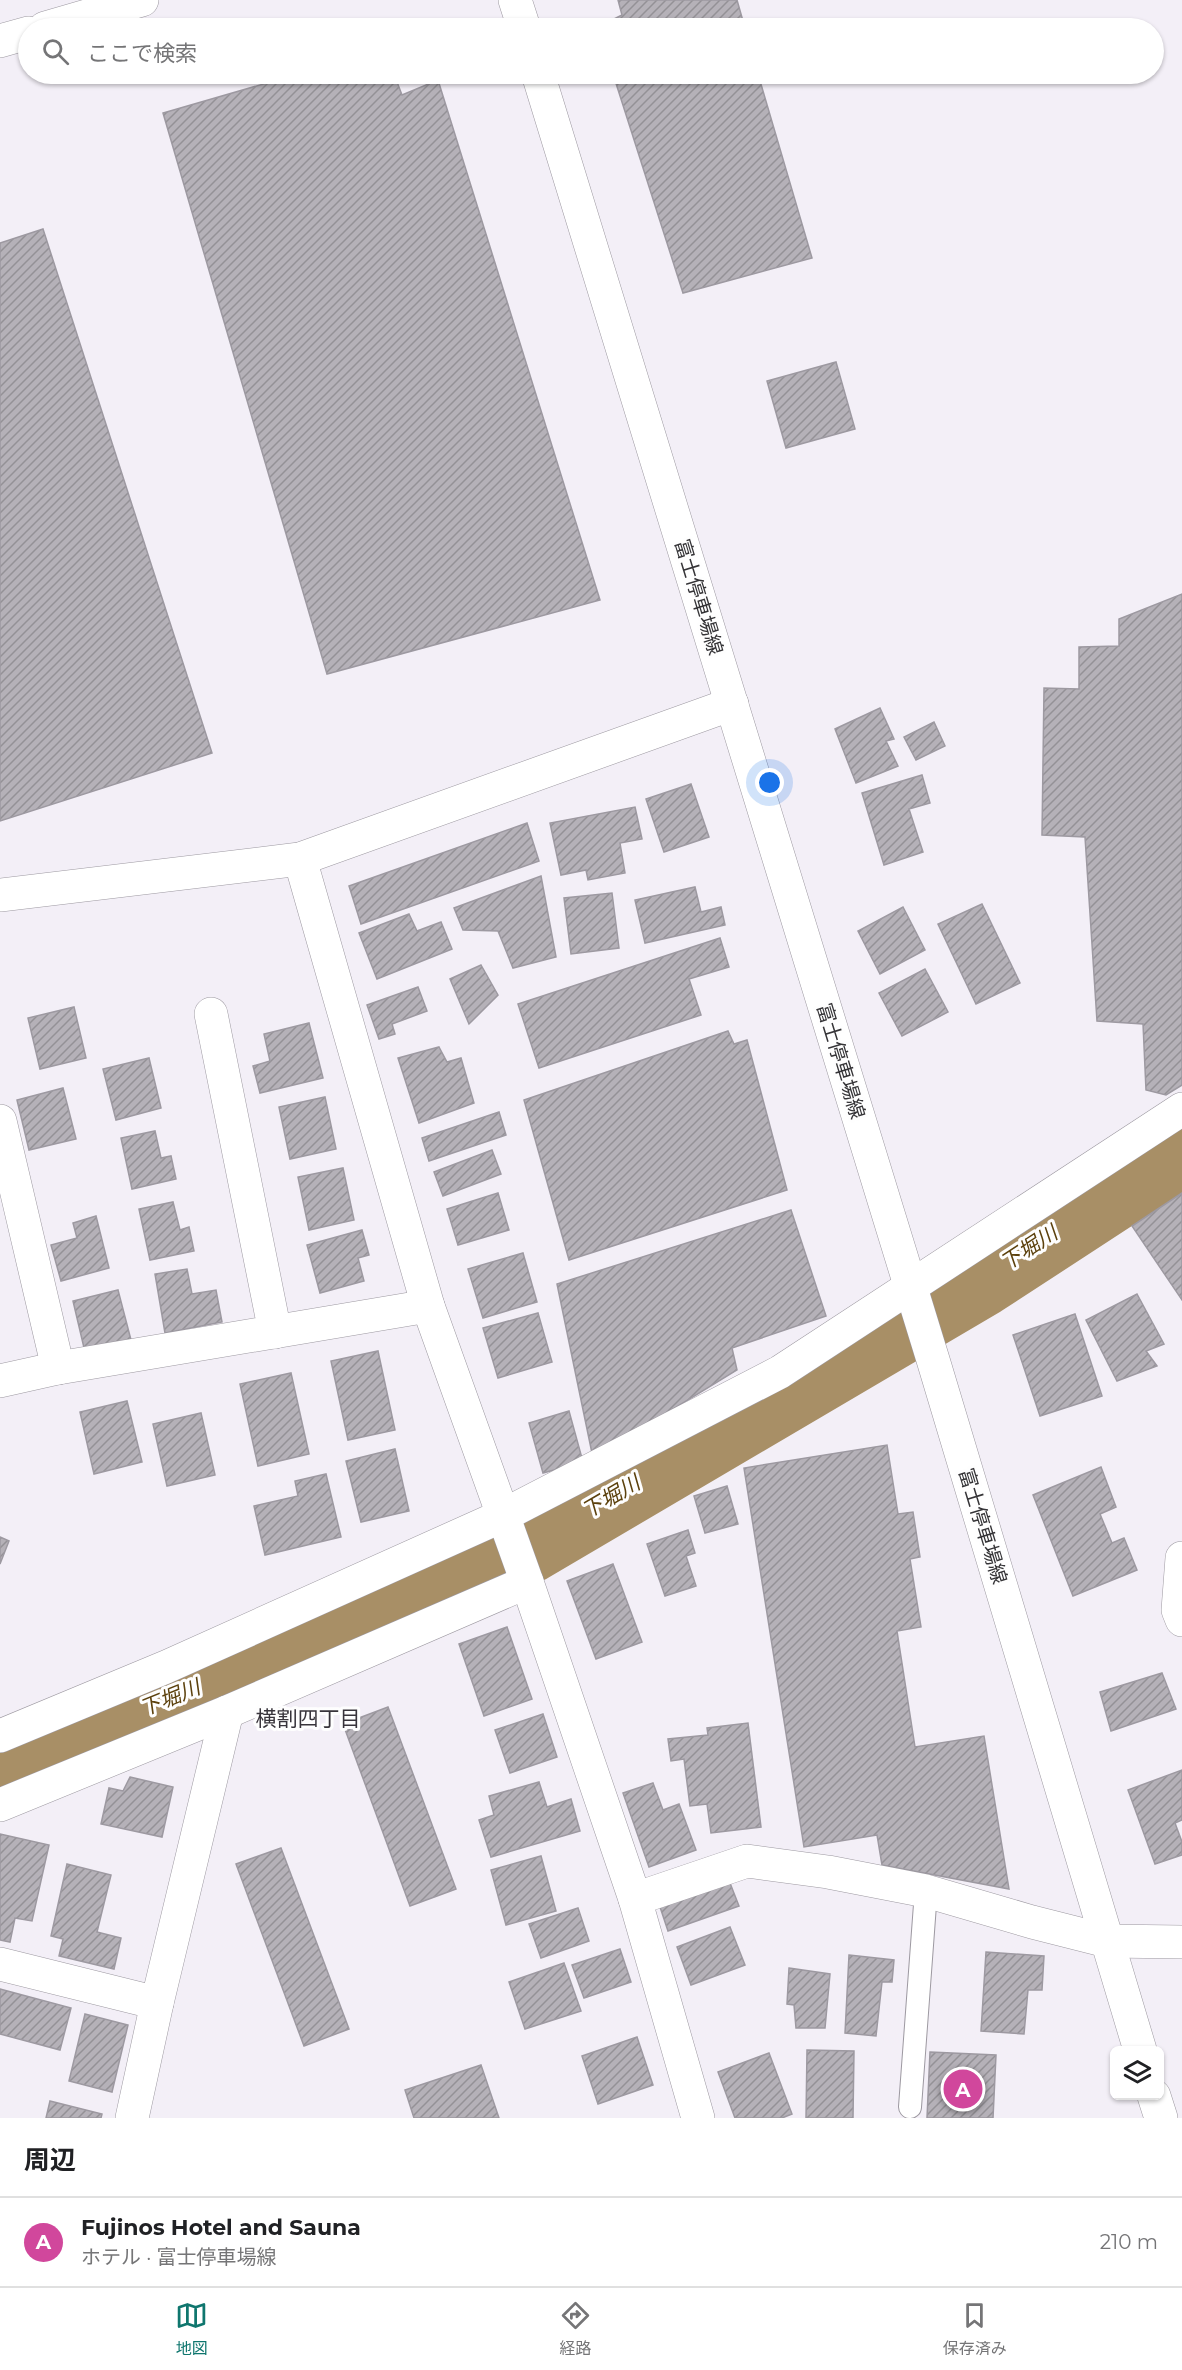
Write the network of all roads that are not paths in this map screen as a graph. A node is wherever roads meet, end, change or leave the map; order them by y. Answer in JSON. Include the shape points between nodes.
{"nodes":[{"id":1,"x":142,"y":0,"type":"edge"},
{"id":2,"x":515,"y":0,"type":"edge"},
{"id":3,"x":80,"y":18,"type":"edge"},
{"id":4,"x":521,"y":18,"type":"edge"},
{"id":5,"x":18,"y":36,"type":"edge"},
{"id":6,"x":0,"y":42,"type":"edge"},
{"id":7,"x":541,"y":84,"type":"edge"},
{"id":8,"x":732,"y":704,"type":"junction"},
{"id":9,"x":300,"y":859,"type":"junction"},
{"id":10,"x":0,"y":895,"type":"edge"},
{"id":11,"x":211,"y":1014,"type":"dead end"},
{"id":12,"x":1182,"y":1109,"type":"edge"},
{"id":13,"x":0,"y":1121,"type":"edge"},
{"id":14,"x":910,"y":1288,"type":"junction"},
{"id":15,"x":428,"y":1306,"type":"junction"},
{"id":16,"x":275,"y":1332,"type":"junction"},
{"id":17,"x":58,"y":1368,"type":"junction"},
{"id":18,"x":0,"y":1381,"type":"edge"},
{"id":19,"x":502,"y":1516,"type":"junction"},
{"id":20,"x":1182,"y":1558,"type":"edge"},
{"id":21,"x":527,"y":1582,"type":"junction"},
{"id":22,"x":1182,"y":1620,"type":"edge"},
{"id":23,"x":227,"y":1712,"type":"junction"},
{"id":24,"x":0,"y":1736,"type":"edge"},
{"id":25,"x":0,"y":1805,"type":"edge"},
{"id":26,"x":926,"y":1891,"type":"junction"},
{"id":27,"x":635,"y":1899,"type":"junction"},
{"id":28,"x":1107,"y":1941,"type":"junction"},
{"id":29,"x":1182,"y":1942,"type":"edge"},
{"id":30,"x":0,"y":1964,"type":"edge"},
{"id":31,"x":157,"y":2003,"type":"junction"},
{"id":32,"x":1139,"y":2046,"type":"edge"},
{"id":33,"x":1155,"y":2100,"type":"edge"},
{"id":34,"x":910,"y":2107,"type":"dead end"},
{"id":35,"x":132,"y":2118,"type":"edge"},
{"id":36,"x":698,"y":2118,"type":"edge"},
{"id":37,"x":1161,"y":2118,"type":"edge"}],
"edges":[{"from":1,"to":3,"type":"street"},
{"from":2,"to":4,"type":"street"},
{"from":5,"to":6,"type":"street"},
{"from":7,"to":8,"type":"street","name":"富士停車場線"},
{"from":8,"to":9,"type":"street"},
{"from":8,"to":14,"type":"street","name":"富士停車場線"},
{"from":9,"to":10,"type":"street"},
{"from":9,"to":15,"type":"street"},
{"from":11,"to":16,"type":"street"},
{"from":12,"to":14,"type":"street"},
{"from":13,"to":17,"type":"street"},
{"from":14,"to":19,"type":"street","via":[[780,1371]]},
{"from":14,"to":28,"type":"street","name":"富士停車場線"},
{"from":15,"to":16,"type":"street"},
{"from":15,"to":19,"type":"street"},
{"from":16,"to":17,"type":"street"},
{"from":17,"to":18,"type":"street"},
{"from":19,"to":21,"type":"street"},
{"from":19,"to":24,"type":"street","via":[[166,1667]]},
{"from":20,"to":22,"type":"street","via":[[1178,1610]]},
{"from":21,"to":23,"type":"street"},
{"from":21,"to":27,"type":"street"},
{"from":23,"to":25,"type":"street"},
{"from":23,"to":31,"type":"street"},
{"from":26,"to":27,"type":"street","via":[[747,1861]]},
{"from":26,"to":28,"type":"street"},
{"from":26,"to":34,"type":"lane"},
{"from":27,"to":36,"type":"street"},
{"from":28,"to":29,"type":"street"},
{"from":28,"to":32,"type":"street","name":"富士停車場線"},
{"from":30,"to":31,"type":"street"},
{"from":31,"to":35,"type":"street"},
{"from":33,"to":37,"type":"street"}]}
